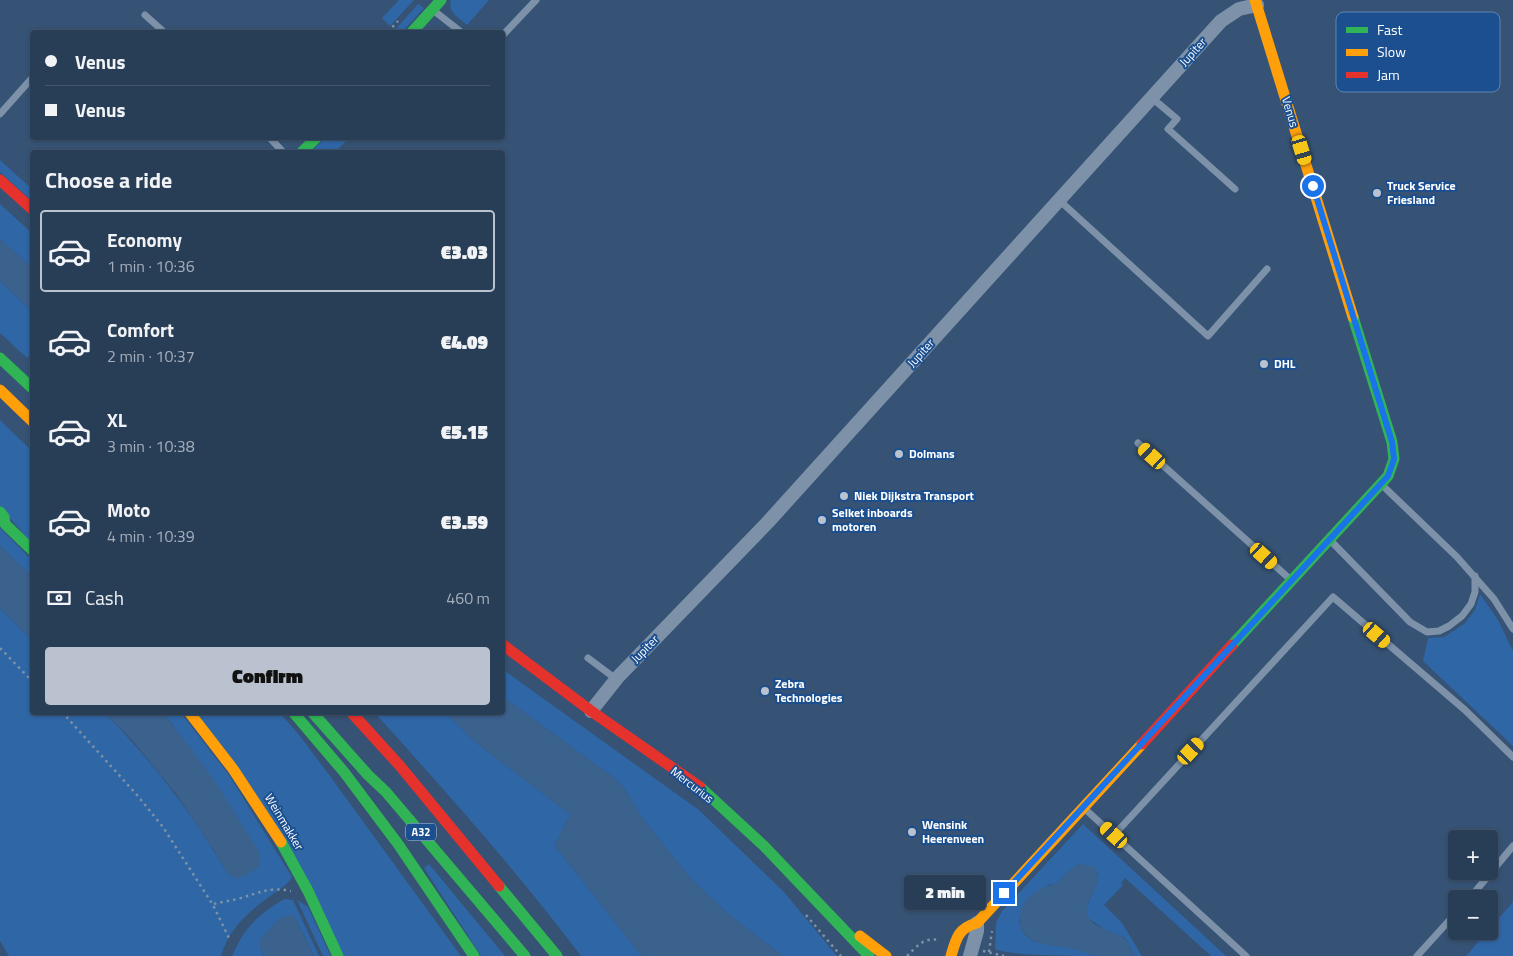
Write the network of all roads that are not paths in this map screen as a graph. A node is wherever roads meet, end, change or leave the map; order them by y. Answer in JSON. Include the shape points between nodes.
{"nodes":[{"id":1,"x":441,"y":0,"type":"edge"},
{"id":2,"x":536,"y":0,"type":"edge"},
{"id":3,"x":1256,"y":3,"type":"edge"},
{"id":4,"x":432,"y":10,"type":"junction"},
{"id":5,"x":145,"y":15,"type":"dead end"},
{"id":6,"x":162,"y":30,"type":"edge"},
{"id":7,"x":414,"y":30,"type":"edge"},
{"id":8,"x":458,"y":30,"type":"edge"},
{"id":9,"x":505,"y":33,"type":"edge"},
{"id":10,"x":30,"y":80,"type":"edge"},
{"id":11,"x":1152,"y":98,"type":"junction"},
{"id":12,"x":0,"y":114,"type":"edge"},
{"id":13,"x":272,"y":140,"type":"edge"},
{"id":14,"x":314,"y":140,"type":"edge"},
{"id":15,"x":281,"y":150,"type":"edge"},
{"id":16,"x":304,"y":150,"type":"edge"},
{"id":17,"x":0,"y":180,"type":"edge"},
{"id":18,"x":1234,"y":189,"type":"dead end"},
{"id":19,"x":1059,"y":200,"type":"junction"},
{"id":20,"x":30,"y":207,"type":"edge"},
{"id":21,"x":1267,"y":269,"type":"dead end"},
{"id":22,"x":0,"y":358,"type":"edge"},
{"id":23,"x":30,"y":386,"type":"edge"},
{"id":24,"x":0,"y":390,"type":"edge"},
{"id":25,"x":30,"y":419,"type":"edge"},
{"id":26,"x":1138,"y":443,"type":"dead end"},
{"id":27,"x":1381,"y":484,"type":"junction"},
{"id":28,"x":0,"y":512,"type":"edge"},
{"id":29,"x":3,"y":523,"type":"edge"},
{"id":30,"x":1329,"y":540,"type":"junction"},
{"id":31,"x":30,"y":548,"type":"edge"},
{"id":32,"x":1475,"y":576,"type":"junction"},
{"id":33,"x":1292,"y":581,"type":"junction"},
{"id":34,"x":1513,"y":629,"type":"edge"},
{"id":35,"x":505,"y":646,"type":"edge"},
{"id":36,"x":588,"y":658,"type":"dead end"},
{"id":37,"x":616,"y":679,"type":"junction"},
{"id":38,"x":591,"y":711,"type":"junction"},
{"id":39,"x":191,"y":715,"type":"edge"},
{"id":40,"x":296,"y":715,"type":"edge"},
{"id":41,"x":315,"y":715,"type":"edge"},
{"id":42,"x":354,"y":715,"type":"edge"},
{"id":43,"x":1513,"y":757,"type":"edge"},
{"id":44,"x":1083,"y":807,"type":"junction"},
{"id":45,"x":1114,"y":835,"type":"junction"},
{"id":46,"x":1513,"y":846,"type":"edge"},
{"id":47,"x":1476,"y":890,"type":"edge"},
{"id":48,"x":825,"y":909,"type":"junction"},
{"id":49,"x":976,"y":923,"type":"junction"},
{"id":50,"x":1448,"y":923,"type":"edge"},
{"id":51,"x":973,"y":953,"type":"edge"},
{"id":52,"x":338,"y":956,"type":"edge"},
{"id":53,"x":474,"y":956,"type":"edge"},
{"id":54,"x":525,"y":956,"type":"edge"},
{"id":55,"x":556,"y":956,"type":"edge"},
{"id":56,"x":869,"y":956,"type":"edge"},
{"id":57,"x":886,"y":956,"type":"edge"},
{"id":58,"x":951,"y":956,"type":"edge"},
{"id":59,"x":1246,"y":956,"type":"edge"},
{"id":60,"x":1417,"y":956,"type":"edge"}],
"edges":[{"from":1,"to":4,"type":"main road"},
{"from":2,"to":9,"type":"lane"},
{"from":3,"to":11,"type":"street","name":"Jupiter","via":[[1221,21]]},
{"from":3,"to":27,"type":"main road","name":"Venus","via":[[1392,442],[1394,459],[1388,476]]},
{"from":4,"to":7,"type":"main road"},
{"from":4,"to":8,"type":"lane"},
{"from":5,"to":6,"type":"lane"},
{"from":10,"to":12,"type":"lane"},
{"from":11,"to":18,"type":"lane","via":[[1177,119],[1168,129]]},
{"from":11,"to":19,"type":"street","name":"Jupiter"},
{"from":13,"to":15,"type":"lane"},
{"from":14,"to":16,"type":"main road"},
{"from":17,"to":20,"type":"main road"},
{"from":19,"to":21,"type":"lane","via":[[1208,336]]},
{"from":19,"to":37,"type":"street","name":"Jupiter","via":[[768,522]]},
{"from":22,"to":23,"type":"main road"},
{"from":24,"to":25,"type":"main road"},
{"from":26,"to":33,"type":"lane"},
{"from":27,"to":30,"type":"main road","name":"Venus"},
{"from":27,"to":32,"type":"lane"},
{"from":28,"to":29,"type":"main road","via":[[4,517]]},
{"from":29,"to":31,"type":"main road"},
{"from":30,"to":32,"type":"lane","via":[[1410,622],[1428,632],[1439,631],[1462,616],[1475,592]]},
{"from":30,"to":33,"type":"main road","name":"Venus"},
{"from":32,"to":34,"type":"lane"},
{"from":33,"to":44,"type":"main road","name":"Venus"},
{"from":35,"to":38,"type":"main road","name":"Mercurius"},
{"from":36,"to":37,"type":"lane"},
{"from":37,"to":38,"type":"street","name":"Jupiter"},
{"from":38,"to":48,"type":"main road","name":"Mercurius","via":[[712,797]]},
{"from":39,"to":52,"type":"main road","name":"Weinmakker","via":[[275,832]]},
{"from":40,"to":53,"type":"main road","number":"A32","via":[[398,844]]},
{"from":41,"to":54,"type":"main road","number":"A32","via":[[386,792]]},
{"from":42,"to":55,"type":"main road","number":"A32","via":[[400,766]]},
{"from":43,"to":45,"type":"lane","via":[[1465,710],[1333,598]]},
{"from":44,"to":45,"type":"lane"},
{"from":44,"to":49,"type":"main road","name":"Venus"},
{"from":45,"to":59,"type":"lane"},
{"from":46,"to":47,"type":"lane"},
{"from":48,"to":56,"type":"main road","name":"Mercurius"},
{"from":48,"to":57,"type":"main road","name":"Mercurius"},
{"from":49,"to":51,"type":"street"},
{"from":49,"to":58,"type":"main road","name":"Venus","via":[[967,925],[959,933]]},
{"from":50,"to":60,"type":"lane"}]}
